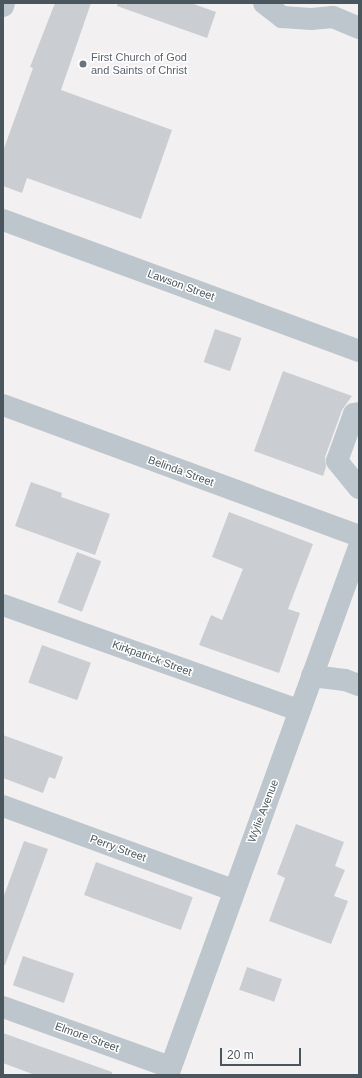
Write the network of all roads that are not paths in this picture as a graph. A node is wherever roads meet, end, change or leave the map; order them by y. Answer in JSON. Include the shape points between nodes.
{"nodes":[{"id":1,"x":4,"y":3,"type":"edge"},
{"id":2,"x":264,"y":3,"type":"edge"},
{"id":3,"x":3,"y":6,"type":"edge"},
{"id":4,"x":336,"y":10,"type":"edge"},
{"id":5,"x":359,"y":28,"type":"edge"},
{"id":6,"x":3,"y":220,"type":"edge"},
{"id":7,"x":359,"y":351,"type":"edge"},
{"id":8,"x":3,"y":405,"type":"edge"},
{"id":9,"x":359,"y":413,"type":"edge"},
{"id":10,"x":359,"y":488,"type":"edge"},
{"id":11,"x":359,"y":536,"type":"edge"},
{"id":12,"x":359,"y":547,"type":"edge"},
{"id":13,"x":3,"y":605,"type":"edge"},
{"id":14,"x":312,"y":676,"type":"junction"},
{"id":15,"x":359,"y":685,"type":"edge"},
{"id":16,"x":300,"y":711,"type":"junction"},
{"id":17,"x":3,"y":806,"type":"edge"},
{"id":18,"x":233,"y":890,"type":"junction"},
{"id":19,"x":3,"y":1007,"type":"edge"},
{"id":20,"x":169,"y":1071,"type":"edge"}],
"edges":[{"from":1,"to":3,"type":"street"},
{"from":2,"to":4,"type":"street","via":[[282,17],[311,20]]},
{"from":4,"to":5,"type":"street"},
{"from":6,"to":7,"type":"street","name":"Lawson Street"},
{"from":8,"to":11,"type":"street","name":"Belinda Street"},
{"from":9,"to":10,"type":"street","via":[[354,414],[337,461]]},
{"from":12,"to":14,"type":"street","name":"Wylie Avenue"},
{"from":13,"to":16,"type":"street","name":"Kirkpatrick Street"},
{"from":14,"to":15,"type":"street","via":[[345,680]]},
{"from":14,"to":16,"type":"street","name":"Wylie Avenue"},
{"from":16,"to":18,"type":"street","name":"Wylie Avenue"},
{"from":17,"to":18,"type":"street","name":"Perry Street"},
{"from":18,"to":20,"type":"street","name":"Wylie Avenue"},
{"from":19,"to":20,"type":"street","name":"Elmore Street"}]}
